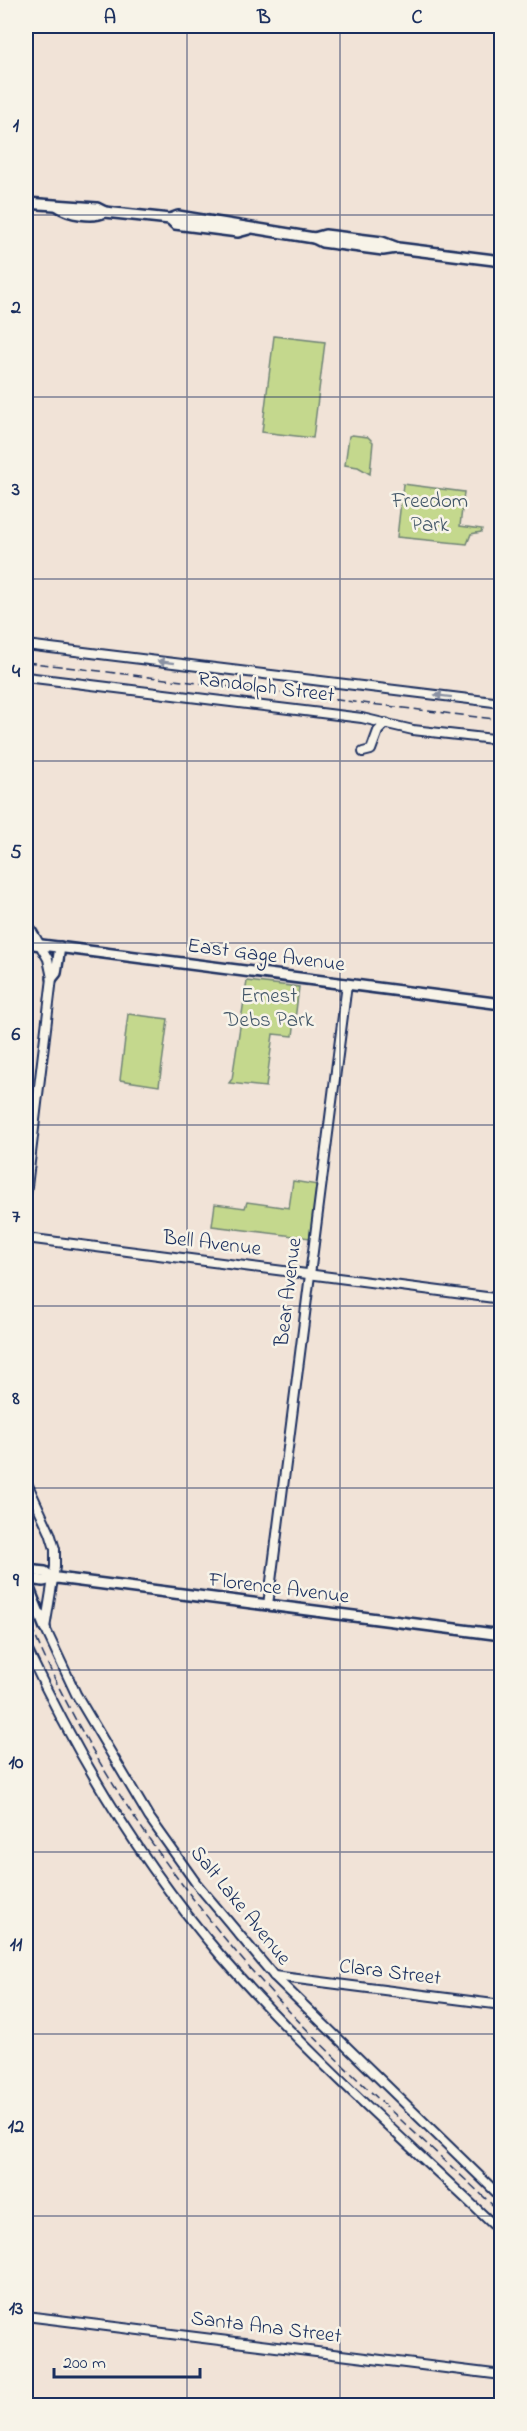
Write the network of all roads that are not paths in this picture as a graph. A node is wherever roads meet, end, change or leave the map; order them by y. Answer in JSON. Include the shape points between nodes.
{"nodes":[{"id":1,"x":26,"y":202,"type":"edge"},
{"id":2,"x":36,"y":204,"type":"junction"},
{"id":3,"x":26,"y":209,"type":"edge"},
{"id":4,"x":501,"y":261,"type":"edge"},
{"id":5,"x":26,"y":645,"type":"edge"},
{"id":6,"x":26,"y":677,"type":"edge"},
{"id":7,"x":501,"y":703,"type":"edge"},
{"id":8,"x":386,"y":723,"type":"junction"},
{"id":9,"x":501,"y":740,"type":"edge"},
{"id":10,"x":363,"y":752,"type":"dead end"},
{"id":11,"x":26,"y":921,"type":"edge"},
{"id":12,"x":26,"y":943,"type":"edge"},
{"id":13,"x":39,"y":945,"type":"junction"},
{"id":14,"x":60,"y":947,"type":"junction"},
{"id":15,"x":52,"y":978,"type":"junction"},
{"id":16,"x":347,"y":984,"type":"junction"},
{"id":17,"x":501,"y":1004,"type":"edge"},
{"id":18,"x":26,"y":1195,"type":"edge"},
{"id":19,"x":26,"y":1238,"type":"edge"},
{"id":20,"x":310,"y":1274,"type":"junction"},
{"id":21,"x":501,"y":1299,"type":"edge"},
{"id":22,"x":26,"y":1481,"type":"edge"},
{"id":23,"x":26,"y":1570,"type":"edge"},
{"id":24,"x":53,"y":1578,"type":"junction"},
{"id":25,"x":26,"y":1580,"type":"edge"},
{"id":26,"x":268,"y":1605,"type":"junction"},
{"id":27,"x":45,"y":1628,"type":"junction"},
{"id":28,"x":501,"y":1635,"type":"edge"},
{"id":29,"x":26,"y":1647,"type":"edge"},
{"id":30,"x":274,"y":1976,"type":"junction"},
{"id":31,"x":501,"y":2005,"type":"edge"},
{"id":32,"x":501,"y":2198,"type":"edge"},
{"id":33,"x":501,"y":2233,"type":"edge"},
{"id":34,"x":26,"y":2316,"type":"edge"},
{"id":35,"x":501,"y":2375,"type":"edge"}],
"edges":[{"from":1,"to":2,"type":"main road"},
{"from":2,"to":3,"type":"main road"},
{"from":2,"to":4,"type":"main road","via":[[88,206],[105,212],[170,219],[178,216],[322,242]]},
{"from":7,"to":5,"type":"street","name":"Randolph Street","one_way":true},
{"from":6,"to":8,"type":"street","name":"Randolph Street"},
{"from":8,"to":9,"type":"street","name":"Randolph Street"},
{"from":8,"to":10,"type":"street","via":[[378,731],[371,750]]},
{"from":11,"to":13,"type":"street"},
{"from":12,"to":13,"type":"main road","name":"East Gage Avenue"},
{"from":13,"to":14,"type":"main road","name":"East Gage Avenue"},
{"from":13,"to":15,"type":"street","via":[[48,959]]},
{"from":14,"to":15,"type":"main road"},
{"from":14,"to":16,"type":"main road","name":"East Gage Avenue"},
{"from":15,"to":18,"type":"street"},
{"from":16,"to":17,"type":"main road","name":"East Gage Avenue"},
{"from":16,"to":20,"type":"street","name":"Bear Avenue"},
{"from":19,"to":20,"type":"street","name":"Bell Avenue"},
{"from":20,"to":21,"type":"street","name":"Bell Avenue"},
{"from":20,"to":26,"type":"street","name":"Bear Avenue"},
{"from":22,"to":24,"type":"street","via":[[53,1541]]},
{"from":23,"to":24,"type":"main road","via":[[45,1572]]},
{"from":24,"to":25,"type":"main road"},
{"from":24,"to":26,"type":"main road","name":"Florence Avenue"},
{"from":24,"to":27,"type":"street"},
{"from":25,"to":27,"type":"main road"},
{"from":26,"to":28,"type":"main road","name":"Florence Avenue"},
{"from":27,"to":30,"type":"street","name":"Salt Lake Avenue","via":[[98,1735],[149,1817],[210,1900]]},
{"from":29,"to":33,"type":"street","name":"Salt Lake Avenue","via":[[105,1798],[204,1935],[279,2018]]},
{"from":30,"to":31,"type":"street","name":"Clara Street"},
{"from":30,"to":32,"type":"street","name":"Salt Lake Avenue"},
{"from":34,"to":35,"type":"street","name":"Santa Ana Street"}]}
